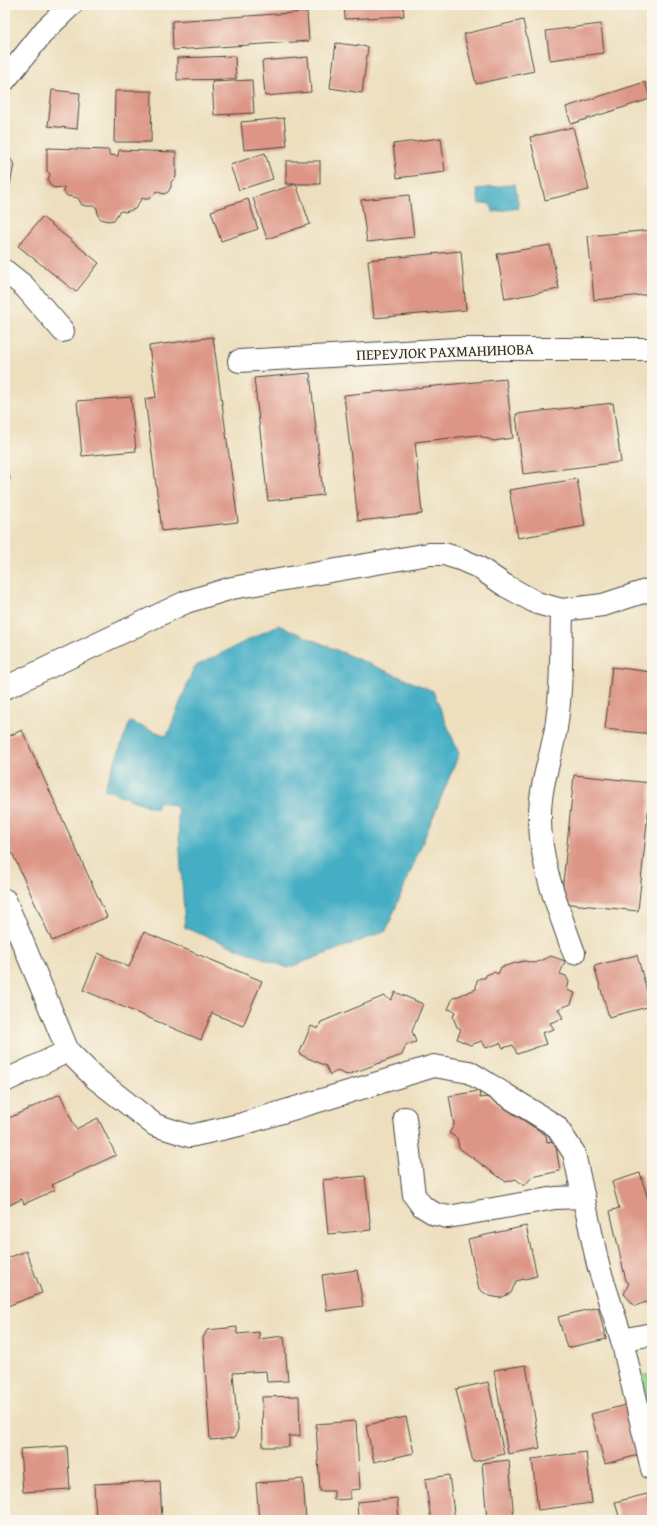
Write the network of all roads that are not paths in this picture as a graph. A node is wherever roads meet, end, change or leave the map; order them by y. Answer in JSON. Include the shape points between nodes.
{"nodes":[{"id":1,"x":71,"y":5,"type":"edge"},
{"id":2,"x":5,"y":80,"type":"edge"},
{"id":3,"x":5,"y":271,"type":"edge"},
{"id":4,"x":63,"y":332,"type":"dead end"},
{"id":5,"x":652,"y":349,"type":"edge"},
{"id":6,"x":239,"y":361,"type":"dead end"},
{"id":7,"x":652,"y":589,"type":"edge"},
{"id":8,"x":562,"y":610,"type":"junction"},
{"id":9,"x":5,"y":688,"type":"edge"},
{"id":10,"x":5,"y":900,"type":"edge"},
{"id":11,"x":574,"y":953,"type":"dead end"},
{"id":12,"x":68,"y":1051,"type":"junction"},
{"id":13,"x":5,"y":1080,"type":"edge"},
{"id":14,"x":405,"y":1118,"type":"dead end"},
{"id":15,"x":584,"y":1196,"type":"junction"},
{"id":16,"x":652,"y":1334,"type":"edge"},
{"id":17,"x":622,"y":1340,"type":"junction"},
{"id":18,"x":652,"y":1469,"type":"edge"}],
"edges":[{"from":1,"to":2,"type":"street","via":[[45,30]]},
{"from":3,"to":4,"type":"street","via":[[24,286]]},
{"from":5,"to":6,"type":"street","name":"ПЕРЕУЛОК РАХМАНИНОВА","via":[[457,349]]},
{"from":7,"to":8,"type":"street","via":[[603,605]]},
{"from":8,"to":9,"type":"street","via":[[537,603],[460,558],[429,554],[232,588],[186,602]]},
{"from":8,"to":11,"type":"street","via":[[560,697],[556,730],[543,781],[540,815],[542,845],[550,885]]},
{"from":10,"to":12,"type":"street"},
{"from":12,"to":13,"type":"street"},
{"from":12,"to":15,"type":"street","via":[[95,1078],[155,1125],[190,1136],[239,1126],[434,1066],[469,1072],[556,1126],[574,1153]]},
{"from":14,"to":15,"type":"street","via":[[414,1195],[422,1206],[435,1214],[448,1217],[555,1198]]},
{"from":15,"to":17,"type":"street","via":[[598,1265]]},
{"from":16,"to":17,"type":"street"},
{"from":17,"to":18,"type":"street"}]}
